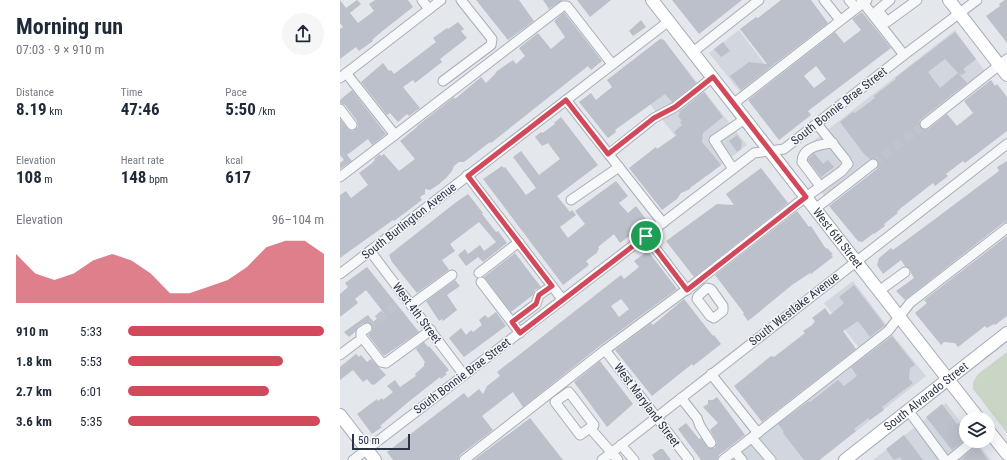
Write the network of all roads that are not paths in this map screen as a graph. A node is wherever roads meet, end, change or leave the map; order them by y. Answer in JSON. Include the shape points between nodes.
{"nodes":[{"id":1,"x":422,"y":0,"type":"edge"},
{"id":2,"x":441,"y":0,"type":"edge"},
{"id":3,"x":461,"y":0,"type":"edge"},
{"id":4,"x":652,"y":0,"type":"edge"},
{"id":5,"x":759,"y":0,"type":"edge"},
{"id":6,"x":824,"y":0,"type":"edge"},
{"id":7,"x":849,"y":0,"type":"edge"},
{"id":8,"x":890,"y":0,"type":"edge"},
{"id":9,"x":917,"y":0,"type":"edge"},
{"id":10,"x":949,"y":0,"type":"edge"},
{"id":11,"x":977,"y":0,"type":"edge"},
{"id":12,"x":862,"y":3,"type":"edge"},
{"id":13,"x":429,"y":9,"type":"junction"},
{"id":14,"x":959,"y":14,"type":"junction"},
{"id":15,"x":840,"y":20,"type":"junction"},
{"id":16,"x":669,"y":21,"type":"junction"},
{"id":17,"x":693,"y":52,"type":"junction"},
{"id":18,"x":904,"y":55,"type":"junction"},
{"id":19,"x":612,"y":64,"type":"junction"},
{"id":20,"x":1005,"y":66,"type":"edge"},
{"id":21,"x":343,"y":76,"type":"edge"},
{"id":22,"x":713,"y":77,"type":"junction"},
{"id":23,"x":444,"y":81,"type":"dead end"},
{"id":24,"x":566,"y":100,"type":"junction"},
{"id":25,"x":733,"y":104,"type":"junction"},
{"id":26,"x":340,"y":109,"type":"edge"},
{"id":27,"x":745,"y":119,"type":"junction"},
{"id":28,"x":817,"y":124,"type":"junction"},
{"id":29,"x":924,"y":124,"type":"tunnel mouth"},
{"id":30,"x":352,"y":125,"type":"dead end"},
{"id":31,"x":395,"y":135,"type":"junction"},
{"id":32,"x":833,"y":143,"type":"junction"},
{"id":33,"x":1007,"y":144,"type":"edge"},
{"id":34,"x":770,"y":151,"type":"junction"},
{"id":35,"x":608,"y":154,"type":"junction"},
{"id":36,"x":873,"y":164,"type":"tunnel mouth"},
{"id":37,"x":619,"y":167,"type":"junction"},
{"id":38,"x":733,"y":169,"type":"junction"},
{"id":39,"x":468,"y":176,"type":"junction"},
{"id":40,"x":340,"y":177,"type":"edge"},
{"id":41,"x":820,"y":186,"type":"junction"},
{"id":42,"x":806,"y":197,"type":"junction"},
{"id":43,"x":571,"y":200,"type":"dead end"},
{"id":44,"x":816,"y":209,"type":"junction"},
{"id":45,"x":663,"y":223,"type":"junction"},
{"id":46,"x":1007,"y":228,"type":"edge"},
{"id":47,"x":646,"y":236,"type":"junction"},
{"id":48,"x":519,"y":242,"type":"junction"},
{"id":49,"x":370,"y":251,"type":"junction"},
{"id":50,"x":856,"y":261,"type":"junction"},
{"id":51,"x":905,"y":272,"type":"dead end"},
{"id":52,"x":479,"y":273,"type":"dead end"},
{"id":53,"x":340,"y":274,"type":"edge"},
{"id":54,"x":452,"y":275,"type":"dead end"},
{"id":55,"x":481,"y":282,"type":"dead end"},
{"id":56,"x":694,"y":284,"type":"junction"},
{"id":57,"x":552,"y":286,"type":"junction"},
{"id":58,"x":687,"y":290,"type":"junction"},
{"id":59,"x":879,"y":291,"type":"junction"},
{"id":60,"x":701,"y":292,"type":"dead end"},
{"id":61,"x":405,"y":297,"type":"junction"},
{"id":62,"x":562,"y":299,"type":"junction"},
{"id":63,"x":397,"y":304,"type":"tunnel mouth"},
{"id":64,"x":536,"y":304,"type":"junction"},
{"id":65,"x":411,"y":305,"type":"junction"},
{"id":66,"x":544,"y":314,"type":"junction"},
{"id":67,"x":900,"y":317,"type":"junction"},
{"id":68,"x":512,"y":322,"type":"junction"},
{"id":69,"x":367,"y":328,"type":"dead end"},
{"id":70,"x":431,"y":330,"type":"junction"},
{"id":71,"x":520,"y":333,"type":"junction"},
{"id":72,"x":1007,"y":333,"type":"edge"},
{"id":73,"x":357,"y":342,"type":"dead end"},
{"id":74,"x":605,"y":350,"type":"junction"},
{"id":75,"x":340,"y":355,"type":"edge"},
{"id":76,"x":711,"y":374,"type":"junction"},
{"id":77,"x":464,"y":375,"type":"junction"},
{"id":78,"x":948,"y":379,"type":"junction"},
{"id":79,"x":681,"y":398,"type":"junction"},
{"id":80,"x":908,"y":410,"type":"junction"},
{"id":81,"x":974,"y":412,"type":"edge"},
{"id":82,"x":340,"y":415,"type":"edge"},
{"id":83,"x":656,"y":418,"type":"junction"},
{"id":84,"x":590,"y":428,"type":"junction"},
{"id":85,"x":755,"y":435,"type":"junction"},
{"id":86,"x":995,"y":439,"type":"edge"},
{"id":87,"x":711,"y":443,"type":"dead end"},
{"id":88,"x":621,"y":445,"type":"junction"},
{"id":89,"x":965,"y":448,"type":"edge"},
{"id":90,"x":367,"y":450,"type":"junction"},
{"id":91,"x":734,"y":451,"type":"junction"},
{"id":92,"x":612,"y":452,"type":"junction"},
{"id":93,"x":1007,"y":454,"type":"edge"},
{"id":94,"x":851,"y":458,"type":"edge"},
{"id":95,"x":1007,"y":458,"type":"edge"},
{"id":96,"x":353,"y":460,"type":"edge"},
{"id":97,"x":374,"y":460,"type":"edge"},
{"id":98,"x":464,"y":460,"type":"edge"},
{"id":99,"x":602,"y":460,"type":"edge"},
{"id":100,"x":618,"y":460,"type":"edge"},
{"id":101,"x":634,"y":460,"type":"edge"},
{"id":102,"x":689,"y":460,"type":"edge"},
{"id":103,"x":723,"y":460,"type":"edge"},
{"id":104,"x":742,"y":460,"type":"edge"},
{"id":105,"x":770,"y":460,"type":"edge"},
{"id":106,"x":945,"y":460,"type":"edge"},
{"id":107,"x":950,"y":460,"type":"edge"},
{"id":108,"x":1004,"y":460,"type":"edge"}],
"edges":[{"from":1,"to":13,"type":"street"},
{"from":2,"to":13,"type":"street"},
{"from":3,"to":23,"type":"street","via":[[492,39],[492,45]]},
{"from":4,"to":16,"type":"main road","name":"West 6th Street"},
{"from":5,"to":17,"type":"street"},
{"from":6,"to":15,"type":"street"},
{"from":7,"to":12,"type":"street"},
{"from":8,"to":9,"type":"street","via":[[878,10],[887,22]]},
{"from":10,"to":14,"type":"main road"},
{"from":11,"to":14,"type":"street","name":"South Bonnie Brae Street"},
{"from":12,"to":15,"type":"street"},
{"from":12,"to":18,"type":"street"},
{"from":13,"to":21,"type":"street"},
{"from":14,"to":18,"type":"street","name":"South Bonnie Brae Street"},
{"from":14,"to":20,"type":"main road"},
{"from":15,"to":25,"type":"street"},
{"from":16,"to":17,"type":"main road","name":"West 6th Street"},
{"from":16,"to":19,"type":"street","name":"South Burlington Avenue"},
{"from":17,"to":22,"type":"main road","name":"West 6th Street"},
{"from":18,"to":28,"type":"street","name":"South Bonnie Brae Street"},
{"from":19,"to":24,"type":"street","name":"South Burlington Avenue"},
{"from":19,"to":31,"type":"street","via":[[567,6],[563,6]]},
{"from":20,"to":29,"type":"street"},
{"from":21,"to":31,"type":"street"},
{"from":22,"to":25,"type":"main road","name":"West 6th Street"},
{"from":22,"to":35,"type":"street"},
{"from":24,"to":35,"type":"street"},
{"from":24,"to":39,"type":"street","name":"South Burlington Avenue"},
{"from":25,"to":27,"type":"main road","name":"West 6th Street"},
{"from":26,"to":30,"type":"street"},
{"from":27,"to":34,"type":"main road","name":"West 6th Street"},
{"from":27,"to":38,"type":"street","via":[[714,140]]},
{"from":28,"to":32,"type":"street"},
{"from":28,"to":34,"type":"street","name":"South Bonnie Brae Street","via":[[784,149]]},
{"from":31,"to":40,"type":"street"},
{"from":32,"to":41,"type":"street","via":[[848,164]]},
{"from":32,"to":41,"type":"street","via":[[814,146],[802,157],[802,162]]},
{"from":33,"to":50,"type":"street","name":"South Westlake Avenue"},
{"from":34,"to":38,"type":"street","name":"South Bonnie Brae Street","via":[[754,153]]},
{"from":34,"to":42,"type":"main road","name":"West 6th Street"},
{"from":35,"to":37,"type":"street"},
{"from":36,"to":44,"type":"street"},
{"from":37,"to":43,"type":"street"},
{"from":37,"to":45,"type":"street"},
{"from":38,"to":45,"type":"street","name":"South Bonnie Brae Street"},
{"from":39,"to":48,"type":"street"},
{"from":39,"to":49,"type":"street","name":"South Burlington Avenue"},
{"from":41,"to":42,"type":"street"},
{"from":42,"to":44,"type":"main road","name":"West 6th Street"},
{"from":42,"to":56,"type":"street"},
{"from":44,"to":50,"type":"main road","name":"West 6th Street"},
{"from":45,"to":47,"type":"street","name":"South Bonnie Brae Street"},
{"from":46,"to":67,"type":"street","via":[[910,304]]},
{"from":47,"to":58,"type":"street"},
{"from":47,"to":62,"type":"street","name":"South Bonnie Brae Street"},
{"from":48,"to":52,"type":"street"},
{"from":48,"to":57,"type":"street"},
{"from":49,"to":53,"type":"street","name":"South Burlington Avenue"},
{"from":49,"to":61,"type":"street","name":"West 4th Street"},
{"from":50,"to":59,"type":"main road","name":"West 6th Street"},
{"from":50,"to":76,"type":"street","name":"South Westlake Avenue"},
{"from":51,"to":59,"type":"street"},
{"from":54,"to":65,"type":"street"},
{"from":55,"to":68,"type":"street"},
{"from":56,"to":58,"type":"street"},
{"from":56,"to":60,"type":"street"},
{"from":57,"to":62,"type":"street"},
{"from":57,"to":64,"type":"street","via":[[539,295]]},
{"from":58,"to":74,"type":"street"},
{"from":59,"to":67,"type":"main road","name":"West 6th Street"},
{"from":61,"to":63,"type":"street"},
{"from":61,"to":65,"type":"street","name":"West 4th Street"},
{"from":62,"to":66,"type":"street","name":"South Bonnie Brae Street"},
{"from":64,"to":66,"type":"street"},
{"from":64,"to":68,"type":"street"},
{"from":65,"to":70,"type":"street","name":"West 4th Street"},
{"from":66,"to":71,"type":"street","name":"South Bonnie Brae Street"},
{"from":67,"to":78,"type":"main road","name":"West 6th Street"},
{"from":67,"to":85,"type":"street","via":[[888,331]]},
{"from":68,"to":71,"type":"street"},
{"from":69,"to":70,"type":"street","via":[[361,332],[361,336],[381,362],[386,364]]},
{"from":70,"to":77,"type":"street","name":"West 4th Street"},
{"from":71,"to":77,"type":"street","name":"South Bonnie Brae Street"},
{"from":72,"to":78,"type":"main road","name":"South Alvarado Street"},
{"from":73,"to":75,"type":"street"},
{"from":74,"to":83,"type":"street","name":"West Maryland Street"},
{"from":74,"to":98,"type":"street"},
{"from":76,"to":79,"type":"street","name":"South Westlake Avenue"},
{"from":76,"to":85,"type":"street"},
{"from":77,"to":90,"type":"street","name":"South Bonnie Brae Street"},
{"from":78,"to":80,"type":"main road","name":"South Alvarado Street"},
{"from":78,"to":81,"type":"main road","name":"West 6th Street"},
{"from":79,"to":83,"type":"street","name":"South Westlake Avenue"},
{"from":79,"to":87,"type":"street","via":[[697,418]]},
{"from":80,"to":94,"type":"main road","name":"South Alvarado Street"},
{"from":80,"to":106,"type":"street"},
{"from":82,"to":90,"type":"main road"},
{"from":83,"to":88,"type":"street","name":"South Westlake Avenue"},
{"from":83,"to":102,"type":"street","name":"West Maryland Street"},
{"from":84,"to":84,"type":"street","via":[[594,425],[569,392],[555,402],[580,435]]},
{"from":84,"to":92,"type":"street"},
{"from":85,"to":91,"type":"street"},
{"from":85,"to":105,"type":"street"},
{"from":86,"to":93,"type":"main road"},
{"from":88,"to":92,"type":"street","name":"South Westlake Avenue"},
{"from":88,"to":101,"type":"street"},
{"from":89,"to":107,"type":"street"},
{"from":90,"to":96,"type":"street","name":"South Bonnie Brae Street"},
{"from":90,"to":97,"type":"main road"},
{"from":91,"to":103,"type":"street"},
{"from":91,"to":104,"type":"street"},
{"from":92,"to":99,"type":"street","name":"South Westlake Avenue"},
{"from":92,"to":100,"type":"street"},
{"from":95,"to":108,"type":"street"}]}
